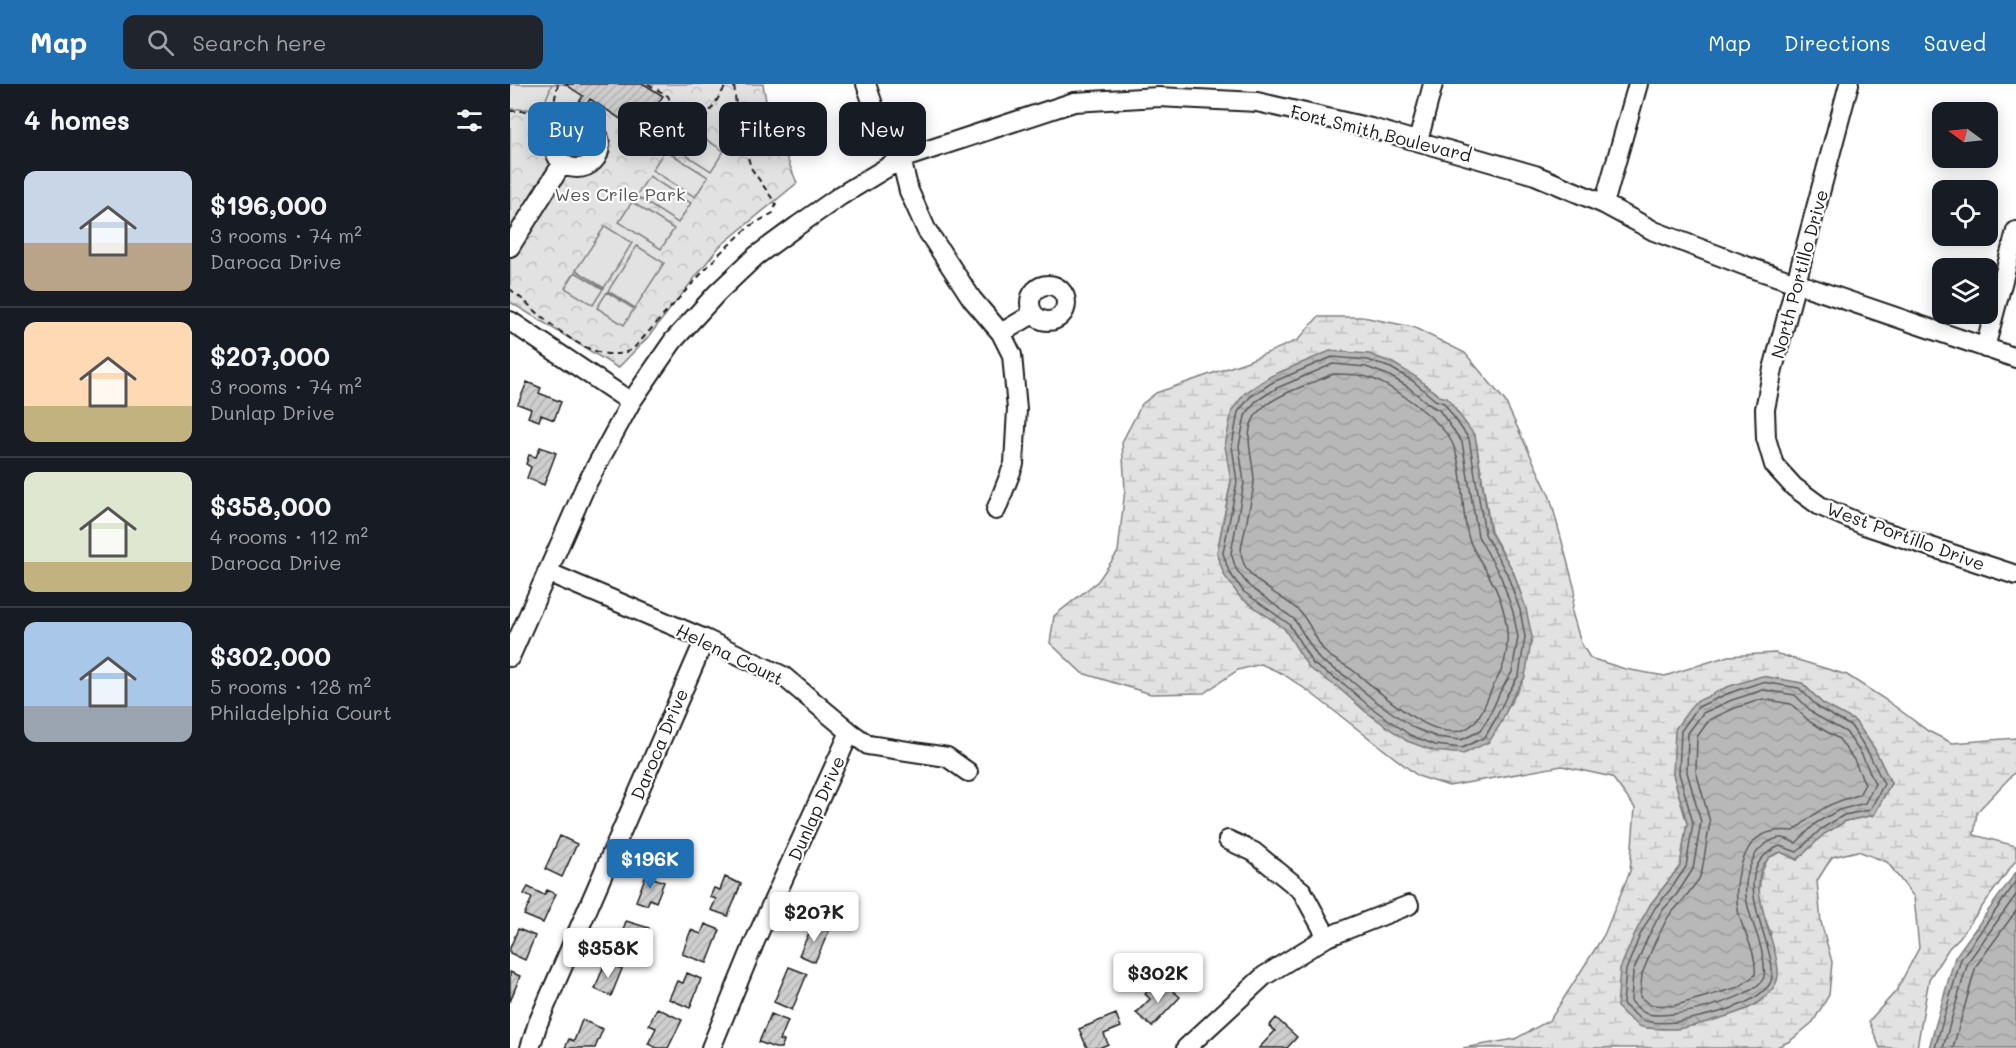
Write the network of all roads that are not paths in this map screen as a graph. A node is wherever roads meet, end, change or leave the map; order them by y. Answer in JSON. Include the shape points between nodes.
{"nodes":[{"id":1,"x":866,"y":84,"type":"edge"},
{"id":2,"x":1432,"y":84,"type":"edge"},
{"id":3,"x":1638,"y":84,"type":"edge"},
{"id":4,"x":1849,"y":84,"type":"edge"},
{"id":5,"x":1073,"y":93,"type":"edge"},
{"id":6,"x":1418,"y":141,"type":"junction"},
{"id":7,"x":901,"y":159,"type":"junction"},
{"id":8,"x":562,"y":164,"type":"dead end"},
{"id":9,"x":1604,"y":204,"type":"junction"},
{"id":10,"x":2016,"y":231,"type":"edge"},
{"id":11,"x":510,"y":247,"type":"edge"},
{"id":12,"x":1797,"y":283,"type":"junction"},
{"id":13,"x":1033,"y":314,"type":"dead end"},
{"id":14,"x":510,"y":321,"type":"edge"},
{"id":15,"x":1001,"y":333,"type":"junction"},
{"id":16,"x":1985,"y":348,"type":"junction"},
{"id":17,"x":2016,"y":358,"type":"edge"},
{"id":18,"x":631,"y":402,"type":"junction"},
{"id":19,"x":1774,"y":465,"type":"joint"},
{"id":20,"x":996,"y":510,"type":"dead end"},
{"id":21,"x":547,"y":572,"type":"junction"},
{"id":22,"x":2016,"y":575,"type":"edge"},
{"id":23,"x":705,"y":639,"type":"junction"},
{"id":24,"x":510,"y":657,"type":"edge"},
{"id":25,"x":850,"y":732,"type":"junction"},
{"id":26,"x":968,"y":772,"type":"dead end"},
{"id":27,"x":1227,"y":840,"type":"dead end"},
{"id":28,"x":1409,"y":905,"type":"dead end"},
{"id":29,"x":1327,"y":937,"type":"junction"},
{"id":30,"x":530,"y":1048,"type":"edge"},
{"id":31,"x":711,"y":1048,"type":"edge"},
{"id":32,"x":1186,"y":1048,"type":"edge"}],
"edges":[{"from":1,"to":7,"type":"street","via":[[883,134]]},
{"from":2,"to":6,"type":"street"},
{"from":3,"to":9,"type":"street"},
{"from":4,"to":12,"type":"street","name":"North Portillo Drive"},
{"from":5,"to":6,"type":"street","name":"Fort Smith Boulevard","via":[[1257,102]]},
{"from":5,"to":7,"type":"street","name":"Fort Smith Boulevard"},
{"from":6,"to":9,"type":"street","name":"Fort Smith Boulevard","via":[[1535,175]]},
{"from":7,"to":15,"type":"street","via":[[909,191],[926,229],[972,298]]},
{"from":7,"to":18,"type":"street","name":"Fort Smith Boulevard","via":[[840,196],[756,256],[673,341]]},
{"from":8,"to":11,"type":"street"},
{"from":9,"to":12,"type":"street","name":"Fort Smith Boulevard","via":[[1654,231]]},
{"from":10,"to":16,"type":"street"},
{"from":12,"to":16,"type":"street","name":"Fort Smith Boulevard"},
{"from":12,"to":19,"type":"street","name":"North Portillo Drive","via":[[1765,409],[1766,438]]},
{"from":13,"to":15,"type":"street"},
{"from":14,"to":18,"type":"street"},
{"from":15,"to":20,"type":"street","via":[[1012,356],[1017,409],[1014,464]]},
{"from":16,"to":17,"type":"street","name":"Fort Smith Boulevard"},
{"from":18,"to":21,"type":"street","name":"Fort Smith Boulevard","via":[[586,485]]},
{"from":19,"to":22,"type":"street","name":"West Portillo Drive","via":[[1794,487],[1820,506],[1864,525]]},
{"from":21,"to":23,"type":"street","name":"Helena Court"},
{"from":21,"to":24,"type":"street","name":"Fort Smith Boulevard"},
{"from":23,"to":25,"type":"street","name":"Helena Court","via":[[783,676]]},
{"from":23,"to":30,"type":"street","name":"Daroca Drive"},
{"from":25,"to":26,"type":"street","name":"Helena Court","via":[[868,745],[947,757]]},
{"from":25,"to":31,"type":"street","name":"Dunlap Drive"},
{"from":27,"to":29,"type":"street","via":[[1254,852],[1302,891]]},
{"from":28,"to":29,"type":"street"},
{"from":29,"to":32,"type":"street","via":[[1264,976]]}]}
